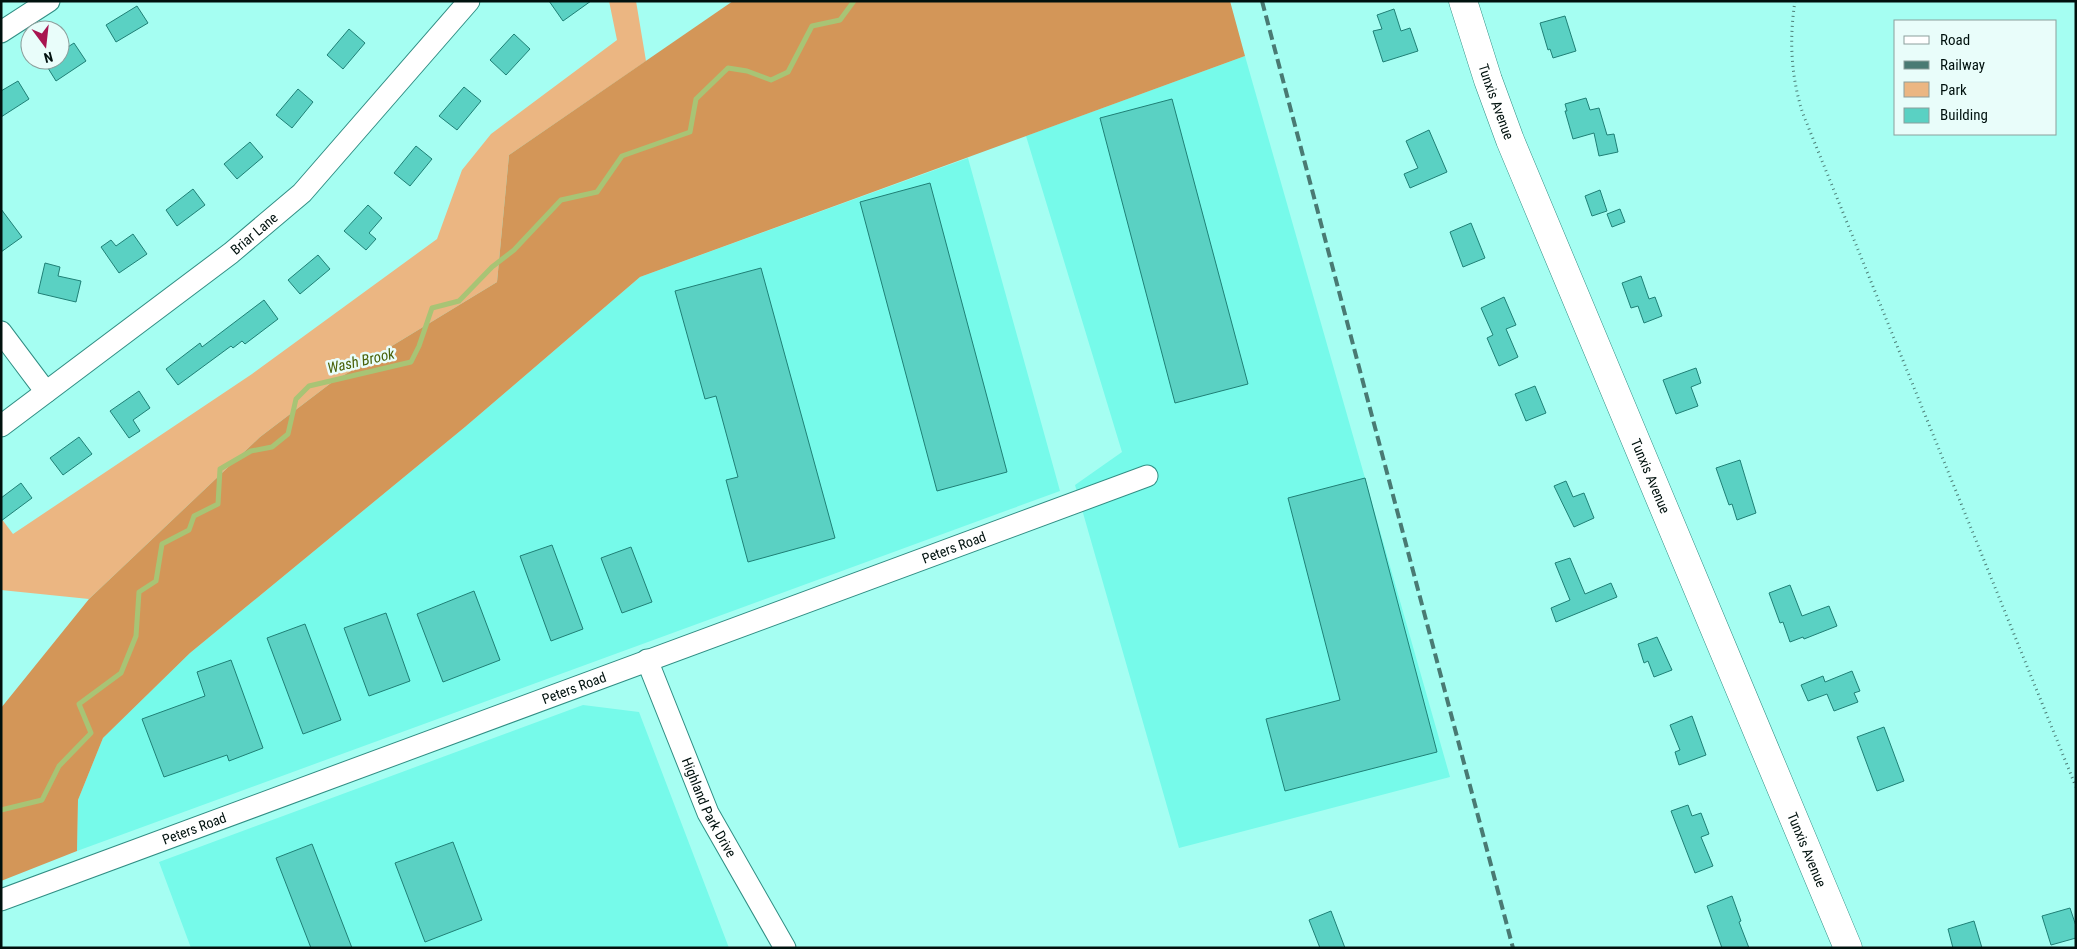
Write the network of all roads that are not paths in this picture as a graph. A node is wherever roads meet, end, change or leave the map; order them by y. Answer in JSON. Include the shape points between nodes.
{"nodes":[{"id":1,"x":49,"y":1,"type":"edge"},
{"id":2,"x":469,"y":1,"type":"edge"},
{"id":3,"x":1463,"y":1,"type":"edge"},
{"id":4,"x":1,"y":32,"type":"edge"},
{"id":5,"x":1,"y":332,"type":"edge"},
{"id":6,"x":46,"y":392,"type":"junction"},
{"id":7,"x":1,"y":426,"type":"edge"},
{"id":8,"x":1147,"y":476,"type":"dead end"},
{"id":9,"x":647,"y":660,"type":"junction"},
{"id":10,"x":1,"y":900,"type":"edge"},
{"id":11,"x":784,"y":948,"type":"edge"},
{"id":12,"x":1848,"y":948,"type":"edge"}],
"edges":[{"from":1,"to":4,"type":"street"},
{"from":2,"to":6,"type":"street","name":"Briar Lane","via":[[302,193],[231,253]]},
{"from":3,"to":12,"type":"main road","name":"Tunxis Avenue","via":[[1510,140]]},
{"from":5,"to":6,"type":"street"},
{"from":6,"to":7,"type":"street","name":"Briar Lane"},
{"from":8,"to":9,"type":"street","name":"Peters Road"},
{"from":9,"to":10,"type":"street","name":"Peters Road"},
{"from":9,"to":11,"type":"street","name":"Highland Park Drive","via":[[708,813]]}]}
